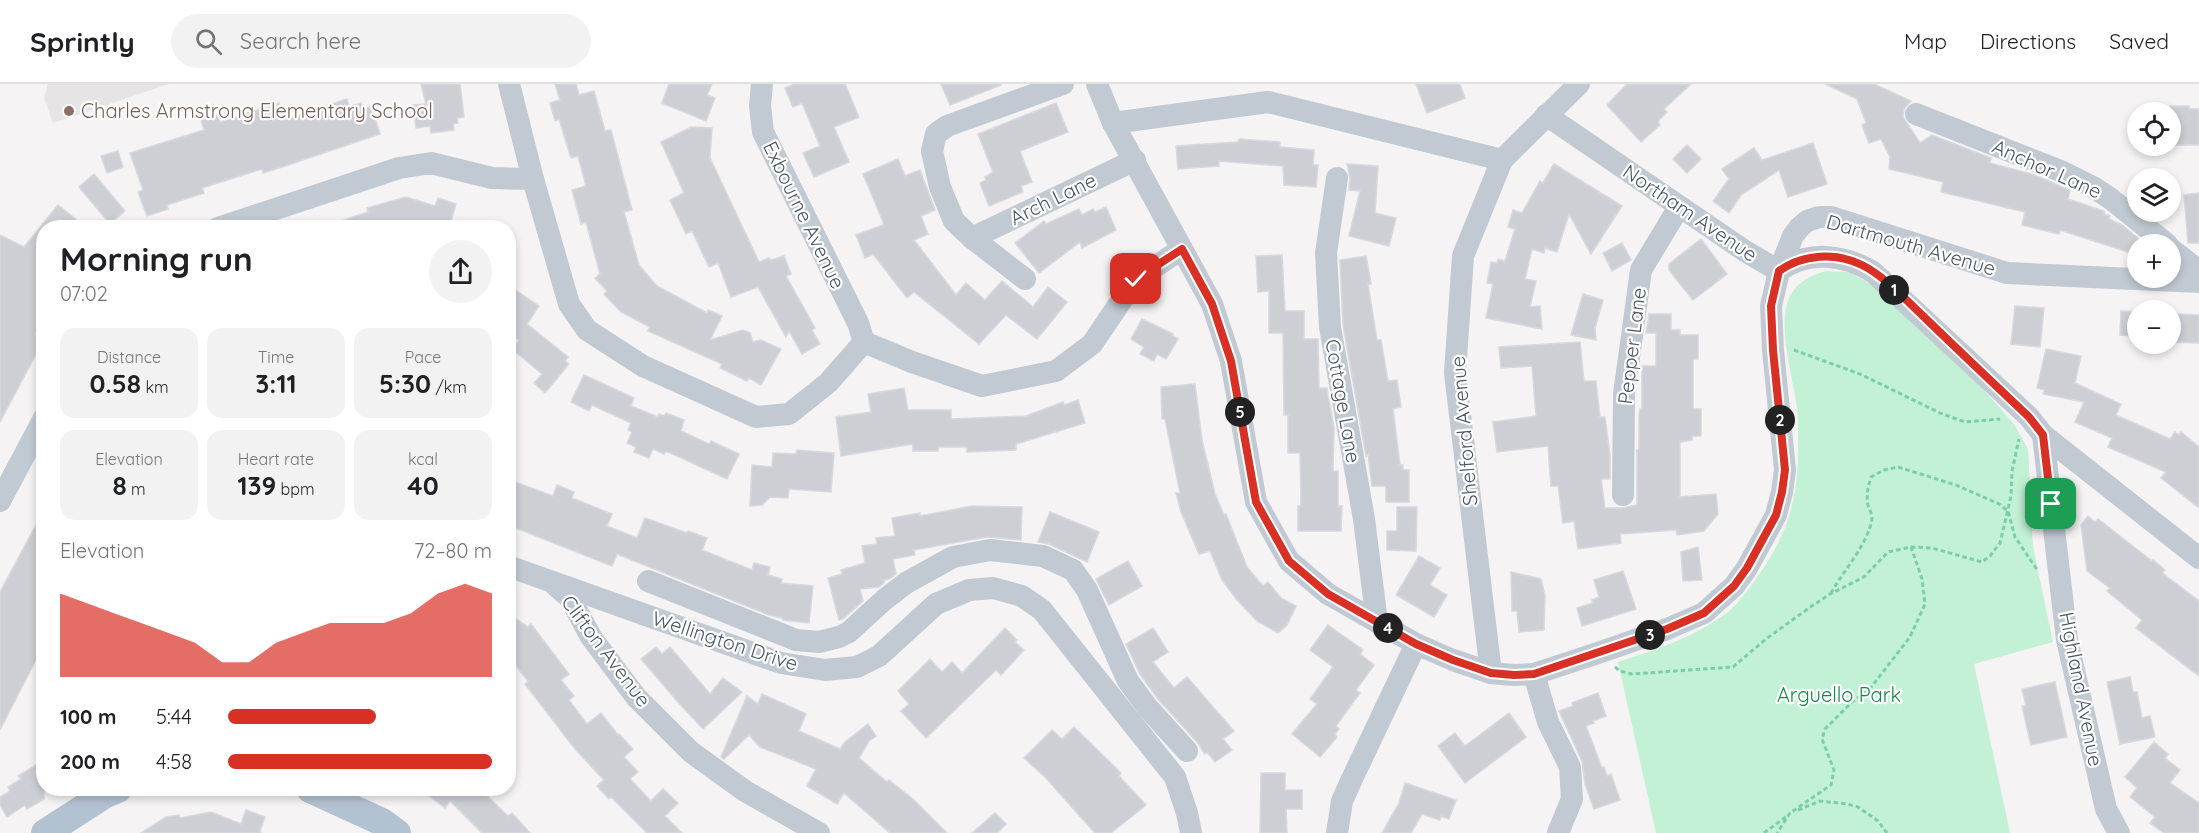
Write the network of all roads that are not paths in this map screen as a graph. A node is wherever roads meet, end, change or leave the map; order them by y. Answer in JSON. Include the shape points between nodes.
{"nodes":[{"id":1,"x":510,"y":84,"type":"edge"},
{"id":2,"x":762,"y":84,"type":"edge"},
{"id":3,"x":1063,"y":84,"type":"edge"},
{"id":4,"x":1097,"y":84,"type":"edge"},
{"id":5,"x":1579,"y":84,"type":"edge"},
{"id":6,"x":1268,"y":93,"type":"edge"},
{"id":7,"x":1916,"y":114,"type":"dead end"},
{"id":8,"x":1546,"y":115,"type":"junction"},
{"id":9,"x":1113,"y":123,"type":"junction"},
{"id":10,"x":1135,"y":160,"type":"junction"},
{"id":11,"x":1502,"y":160,"type":"junction"},
{"id":12,"x":1336,"y":178,"type":"dead end"},
{"id":13,"x":533,"y":179,"type":"junction"},
{"id":14,"x":1679,"y":207,"type":"junction"},
{"id":15,"x":242,"y":220,"type":"edge"},
{"id":16,"x":2155,"y":234,"type":"edge"},
{"id":17,"x":972,"y":238,"type":"junction"},
{"id":18,"x":1182,"y":249,"type":"junction"},
{"id":19,"x":2181,"y":257,"type":"edge"},
{"id":20,"x":1779,"y":271,"type":"junction"},
{"id":21,"x":2199,"y":271,"type":"edge"},
{"id":22,"x":1025,"y":279,"type":"dead end"},
{"id":23,"x":2199,"y":282,"type":"edge"},
{"id":24,"x":864,"y":342,"type":"junction"},
{"id":25,"x":36,"y":433,"type":"edge"},
{"id":26,"x":2043,"y":435,"type":"junction"},
{"id":27,"x":1623,"y":495,"type":"dead end"},
{"id":28,"x":0,"y":501,"type":"edge"},
{"id":29,"x":2199,"y":558,"type":"edge"},
{"id":30,"x":936,"y":566,"type":"junction"},
{"id":31,"x":516,"y":569,"type":"edge"},
{"id":32,"x":536,"y":577,"type":"junction"},
{"id":33,"x":648,"y":581,"type":"dead end"},
{"id":34,"x":949,"y":598,"type":"junction"},
{"id":35,"x":1377,"y":622,"type":"junction"},
{"id":36,"x":1416,"y":644,"type":"junction"},
{"id":37,"x":1491,"y":673,"type":"junction"},
{"id":38,"x":1534,"y":674,"type":"junction"},
{"id":39,"x":1187,"y":751,"type":"dead end"},
{"id":40,"x":102,"y":796,"type":"edge"},
{"id":41,"x":325,"y":796,"type":"edge"},
{"id":42,"x":45,"y":833,"type":"edge"},
{"id":43,"x":398,"y":833,"type":"edge"},
{"id":44,"x":819,"y":833,"type":"edge"},
{"id":45,"x":1191,"y":833,"type":"edge"},
{"id":46,"x":1337,"y":833,"type":"edge"},
{"id":47,"x":1558,"y":833,"type":"edge"},
{"id":48,"x":2119,"y":833,"type":"edge"}],
"edges":[{"from":1,"to":13,"type":"street"},
{"from":2,"to":24,"type":"street","name":"Exbourne Avenue","via":[[763,132],[858,322]]},
{"from":3,"to":17,"type":"street","via":[[947,126],[936,134],[932,151],[940,187],[954,221]]},
{"from":4,"to":9,"type":"street"},
{"from":5,"to":8,"type":"street","name":"Shelford Avenue"},
{"from":6,"to":9,"type":"street"},
{"from":6,"to":11,"type":"street"},
{"from":7,"to":16,"type":"street","name":"Anchor Lane","via":[[2093,187]]},
{"from":8,"to":11,"type":"street","name":"Shelford Avenue"},
{"from":8,"to":14,"type":"street","name":"Northam Avenue"},
{"from":9,"to":10,"type":"street"},
{"from":10,"to":17,"type":"street","name":"Arch Lane"},
{"from":10,"to":18,"type":"street"},
{"from":11,"to":37,"type":"street","name":"Shelford Avenue","via":[[1463,255],[1455,373]]},
{"from":12,"to":35,"type":"street","name":"Cottage Lane","via":[[1326,253],[1330,327],[1364,519]]},
{"from":13,"to":15,"type":"street","via":[[492,178],[431,163],[399,168]]},
{"from":13,"to":24,"type":"street","via":[[569,304],[587,330],[643,366],[756,417],[789,414],[828,383]]},
{"from":14,"to":20,"type":"street","name":"Northam Avenue"},
{"from":14,"to":27,"type":"street","name":"Pepper Lane","via":[[1641,270],[1624,394]]},
{"from":17,"to":22,"type":"street"},
{"from":18,"to":24,"type":"street","via":[[1136,279],[1092,344],[1056,371],[982,386]]},
{"from":18,"to":35,"type":"street","name":"Dartmouth Avenue","via":[[1212,304],[1231,361],[1256,502],[1289,561],[1328,594]]},
{"from":19,"to":21,"type":"street"},
{"from":20,"to":23,"type":"street","name":"Dartmouth Avenue","via":[[1799,228],[1807,221],[1831,217],[2007,273]]},
{"from":20,"to":26,"type":"street","name":"Northam Avenue","via":[[1792,262],[1820,256],[1836,256],[1861,264],[1898,293]]},
{"from":20,"to":38,"type":"street","name":"Dartmouth Avenue","via":[[1771,306],[1785,470],[1776,515],[1747,568],[1734,586],[1704,613]]},
{"from":25,"to":28,"type":"street"},
{"from":26,"to":29,"type":"street","name":"Northam Avenue"},
{"from":26,"to":48,"type":"street","name":"Highland Avenue","via":[[2067,640],[2106,808]]},
{"from":30,"to":33,"type":"street","via":[[906,583],[849,632],[819,642],[796,640]]},
{"from":30,"to":34,"type":"street"},
{"from":30,"to":39,"type":"street","via":[[953,557],[990,550],[1043,556],[1073,570],[1087,590],[1128,681]]},
{"from":31,"to":32,"type":"street","name":"Wellington Drive"},
{"from":32,"to":34,"type":"street","name":"Wellington Drive","via":[[781,663],[825,670],[857,666],[879,656],[936,603]]},
{"from":32,"to":44,"type":"street","name":"Clifton Avenue","via":[[570,598],[591,638],[636,697],[691,752],[745,791]]},
{"from":34,"to":45,"type":"street","name":"Wellington Drive","via":[[969,590],[993,588],[1022,596],[1042,610],[1175,777]]},
{"from":35,"to":36,"type":"street","name":"Dartmouth Avenue"},
{"from":36,"to":37,"type":"street","name":"Dartmouth Avenue"},
{"from":36,"to":46,"type":"street","via":[[1342,801]]},
{"from":37,"to":38,"type":"street","name":"Dartmouth Avenue"},
{"from":38,"to":47,"type":"street","via":[[1548,722],[1570,767],[1572,799]]},
{"from":40,"to":42,"type":"main road"},
{"from":41,"to":43,"type":"main road"}]}
